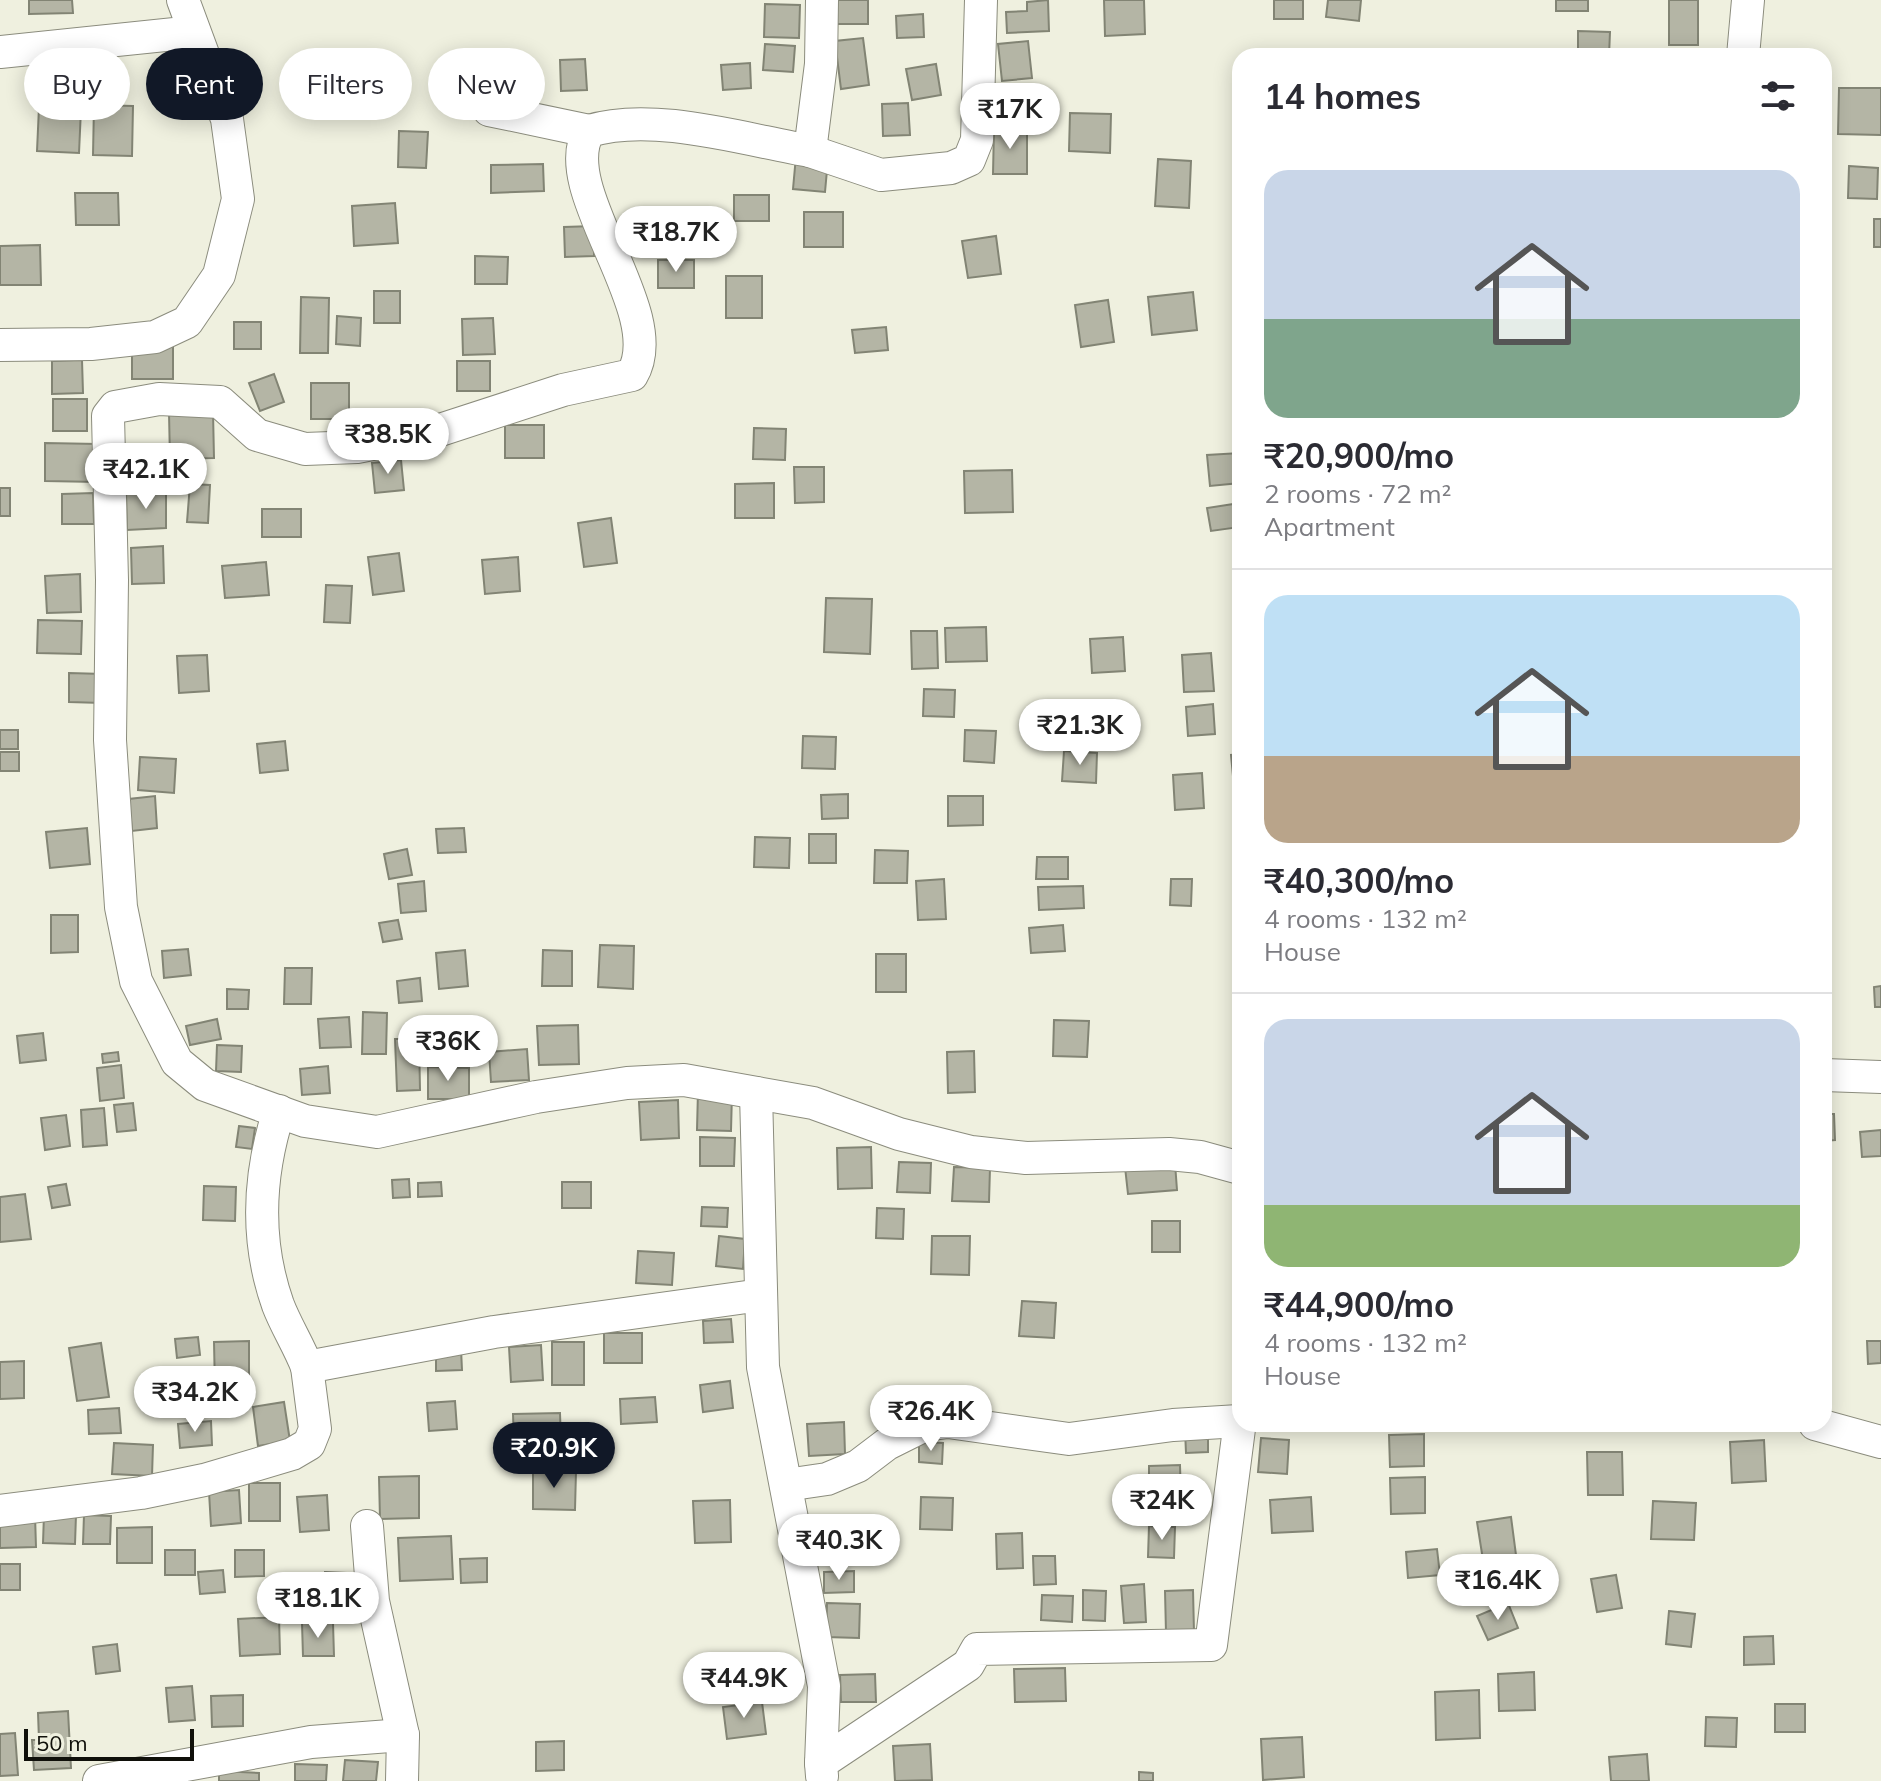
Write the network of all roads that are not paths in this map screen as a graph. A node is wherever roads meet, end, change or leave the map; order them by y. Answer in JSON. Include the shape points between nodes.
{"nodes":[{"id":1,"x":183,"y":0,"type":"edge"},
{"id":2,"x":822,"y":0,"type":"edge"},
{"id":3,"x":981,"y":0,"type":"edge"},
{"id":4,"x":1748,"y":0,"type":"edge"},
{"id":5,"x":194,"y":32,"type":"junction"},
{"id":6,"x":1744,"y":48,"type":"edge"},
{"id":7,"x":0,"y":52,"type":"edge"},
{"id":8,"x":537,"y":120,"type":"edge"},
{"id":9,"x":589,"y":131,"type":"junction"},
{"id":10,"x":810,"y":151,"type":"junction"},
{"id":11,"x":0,"y":345,"type":"edge"},
{"id":12,"x":1832,"y":1075,"type":"edge"},
{"id":13,"x":1881,"y":1077,"type":"edge"},
{"id":14,"x":756,"y":1093,"type":"junction"},
{"id":15,"x":279,"y":1111,"type":"junction"},
{"id":16,"x":1232,"y":1166,"type":"edge"},
{"id":17,"x":761,"y":1295,"type":"junction"},
{"id":18,"x":307,"y":1367,"type":"junction"},
{"id":19,"x":1232,"y":1421,"type":"edge"},
{"id":20,"x":1832,"y":1429,"type":"edge"},
{"id":21,"x":1239,"y":1432,"type":"edge"},
{"id":22,"x":1881,"y":1442,"type":"edge"},
{"id":23,"x":786,"y":1485,"type":"junction"},
{"id":24,"x":0,"y":1511,"type":"edge"},
{"id":25,"x":367,"y":1526,"type":"dead end"},
{"id":26,"x":403,"y":1735,"type":"junction"},
{"id":27,"x":822,"y":1772,"type":"edge"},
{"id":28,"x":99,"y":1781,"type":"edge"},
{"id":29,"x":402,"y":1781,"type":"edge"}],
"edges":[{"from":1,"to":5,"type":"street"},
{"from":2,"to":10,"type":"street","via":[[821,64]]},
{"from":3,"to":10,"type":"street","via":[[977,140],[969,160],[951,168],[881,175]]},
{"from":4,"to":6,"type":"street"},
{"from":5,"to":7,"type":"street"},
{"from":5,"to":11,"type":"street","via":[[227,119],[238,199],[219,275],[187,322],[155,337]]},
{"from":8,"to":9,"type":"street"},
{"from":9,"to":10,"type":"street","via":[[616,126],[714,131]]},
{"from":9,"to":15,"type":"street","via":[[580,153],[581,170],[626,288],[640,344],[641,361],[632,375],[563,390],[437,431],[357,447],[305,449],[257,435],[220,402],[159,399],[115,407],[108,416],[110,740],[121,907],[136,981],[177,1062],[205,1085]]},
{"from":12,"to":13,"type":"street"},
{"from":14,"to":15,"type":"street","via":[[684,1080],[627,1083],[377,1132],[305,1121]]},
{"from":14,"to":16,"type":"street","via":[[813,1103],[899,1134],[971,1152],[1026,1158],[1169,1154]]},
{"from":14,"to":17,"type":"street"},
{"from":15,"to":18,"type":"street","via":[[263,1174],[261,1226],[279,1308]]},
{"from":17,"to":18,"type":"street","via":[[494,1332]]},
{"from":17,"to":23,"type":"street","via":[[763,1367]]},
{"from":18,"to":24,"type":"street","via":[[315,1429],[309,1444],[292,1454],[141,1493]]},
{"from":19,"to":23,"type":"street","via":[[1069,1439],[948,1422],[925,1425],[858,1466],[827,1479]]},
{"from":20,"to":22,"type":"street"},
{"from":21,"to":27,"type":"street","via":[[1211,1645],[977,1649],[968,1665]]},
{"from":23,"to":27,"type":"street","via":[[824,1686]]},
{"from":25,"to":26,"type":"street","via":[[373,1601]]},
{"from":26,"to":28,"type":"street","via":[[311,1742]]},
{"from":26,"to":29,"type":"street"}]}
